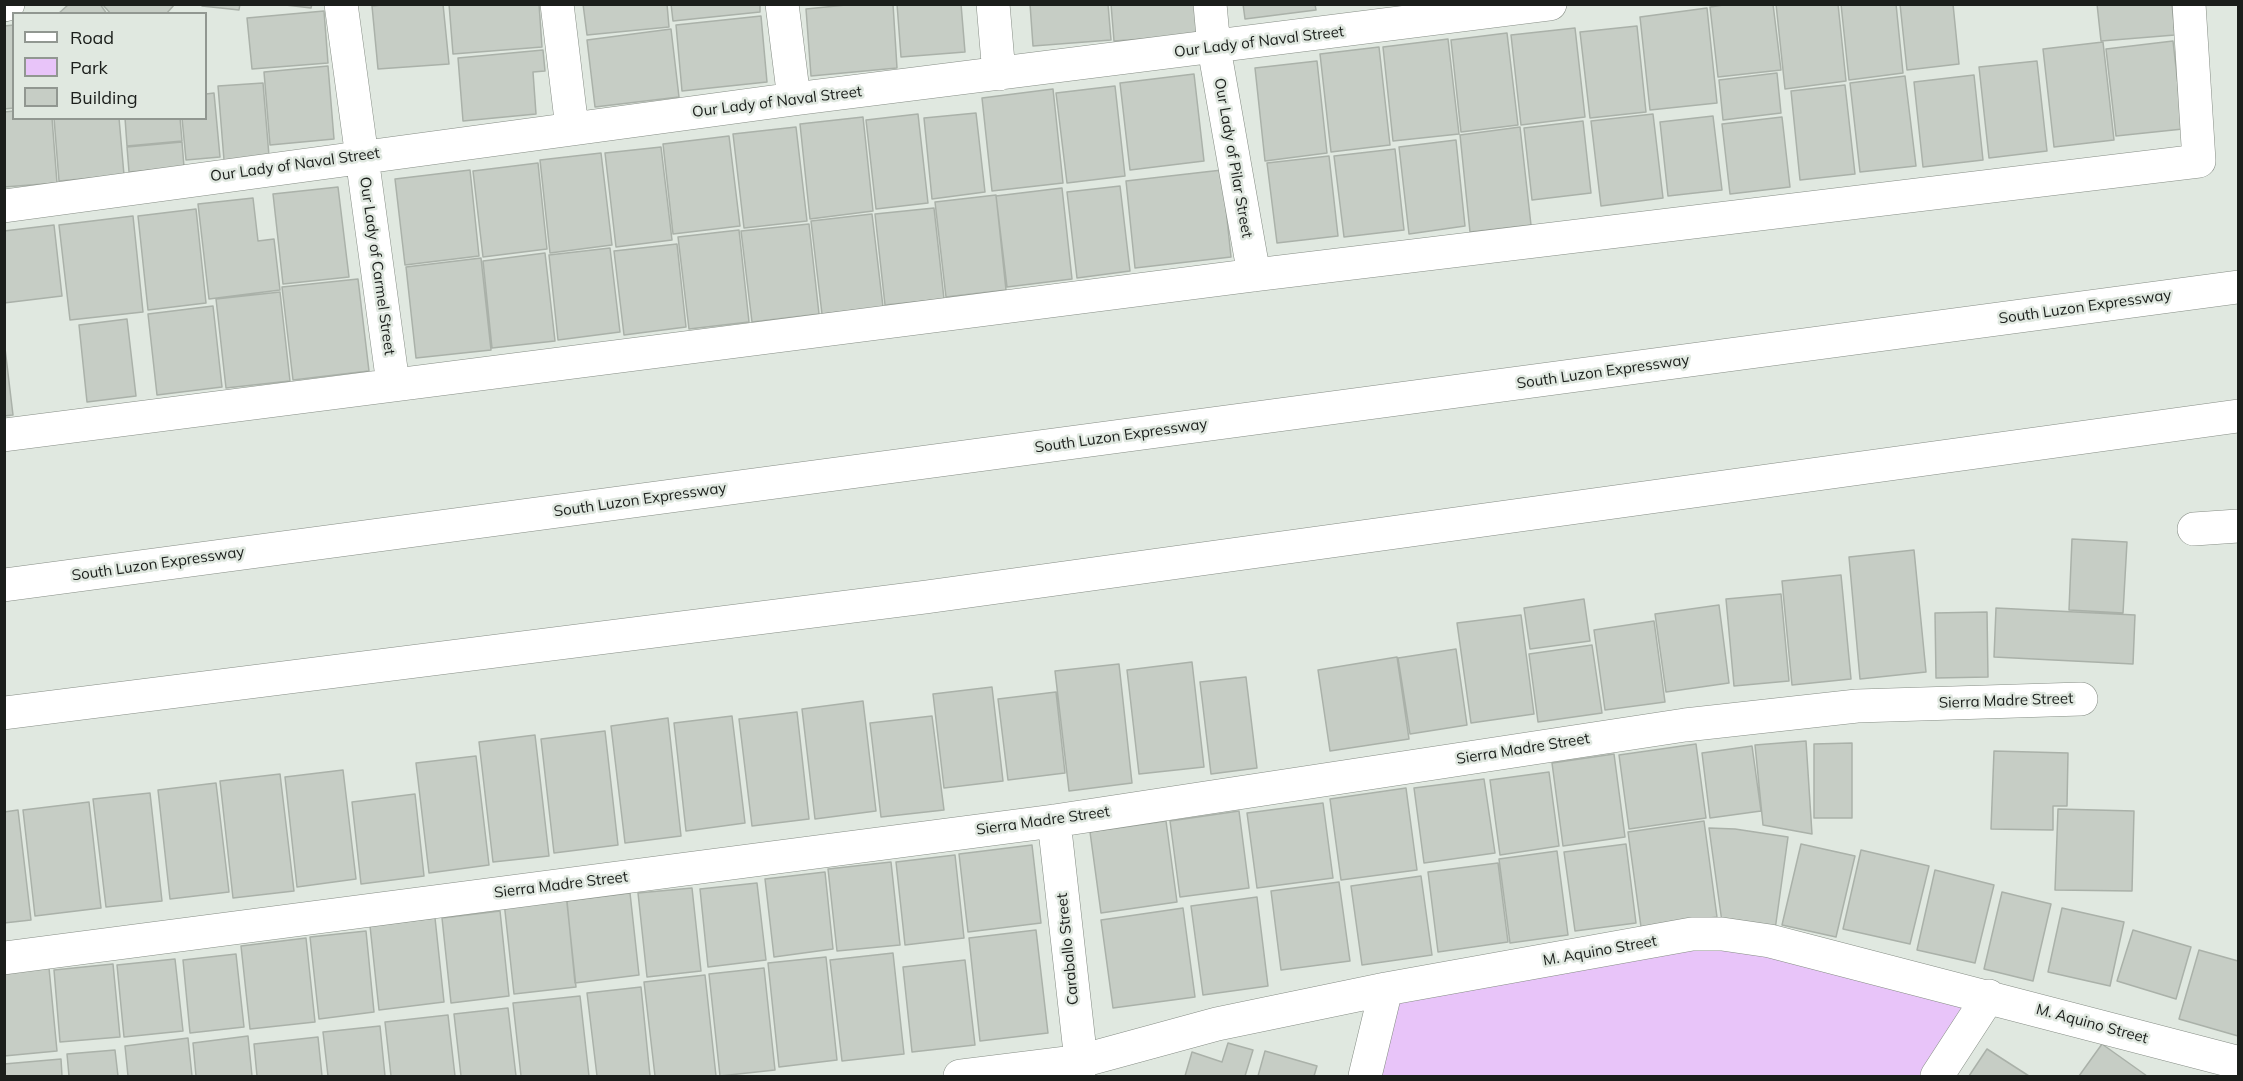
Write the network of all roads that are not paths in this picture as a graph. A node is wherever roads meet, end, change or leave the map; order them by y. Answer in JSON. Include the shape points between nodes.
{"nodes":[{"id":1,"x":341,"y":4,"type":"edge"},
{"id":2,"x":558,"y":4,"type":"edge"},
{"id":3,"x":782,"y":4,"type":"edge"},
{"id":4,"x":993,"y":4,"type":"edge"},
{"id":5,"x":1210,"y":4,"type":"edge"},
{"id":6,"x":1550,"y":4,"type":"edge"},
{"id":7,"x":2189,"y":4,"type":"edge"},
{"id":8,"x":1422,"y":13,"type":"edge"},
{"id":9,"x":1214,"y":48,"type":"junction"},
{"id":10,"x":999,"y":74,"type":"junction"},
{"id":11,"x":794,"y":99,"type":"junction"},
{"id":12,"x":572,"y":128,"type":"junction"},
{"id":13,"x":362,"y":156,"type":"junction"},
{"id":14,"x":4,"y":206,"type":"edge"},
{"id":15,"x":1254,"y":275,"type":"junction"},
{"id":16,"x":2238,"y":287,"type":"edge"},
{"id":17,"x":393,"y":384,"type":"junction"},
{"id":18,"x":2238,"y":416,"type":"edge"},
{"id":19,"x":4,"y":435,"type":"edge"},
{"id":20,"x":2238,"y":526,"type":"edge"},
{"id":21,"x":2194,"y":529,"type":"dead end"},
{"id":22,"x":115,"y":570,"type":"junction"},
{"id":23,"x":4,"y":571,"type":"edge"},
{"id":24,"x":4,"y":585,"type":"edge"},
{"id":25,"x":2081,"y":699,"type":"dead end"},
{"id":26,"x":4,"y":713,"type":"edge"},
{"id":27,"x":1054,"y":821,"type":"junction"},
{"id":28,"x":4,"y":957,"type":"edge"},
{"id":29,"x":1386,"y":989,"type":"junction"},
{"id":30,"x":1989,"y":996,"type":"junction"},
{"id":31,"x":2232,"y":1066,"type":"edge"},
{"id":32,"x":1079,"y":1069,"type":"edge"},
{"id":33,"x":960,"y":1077,"type":"edge"},
{"id":34,"x":1365,"y":1077,"type":"edge"},
{"id":35,"x":1936,"y":1077,"type":"edge"}],
"edges":[{"from":1,"to":13,"type":"main road","name":"Our Lady of Carmel Street"},
{"from":2,"to":12,"type":"main road"},
{"from":3,"to":11,"type":"main road"},
{"from":4,"to":10,"type":"main road"},
{"from":5,"to":9,"type":"main road","name":"Our Lady of Pilar Street"},
{"from":6,"to":8,"type":"main road","name":"Our Lady of Naval Street"},
{"from":7,"to":15,"type":"main road","via":[[2199,161]]},
{"from":8,"to":9,"type":"main road","name":"Our Lady of Naval Street"},
{"from":9,"to":10,"type":"main road","name":"Our Lady of Naval Street"},
{"from":9,"to":15,"type":"main road","name":"Our Lady of Pilar Street"},
{"from":10,"to":11,"type":"main road","name":"Our Lady of Naval Street"},
{"from":11,"to":12,"type":"main road","name":"Our Lady of Naval Street"},
{"from":12,"to":13,"type":"main road","name":"Our Lady of Naval Street"},
{"from":13,"to":14,"type":"main road","name":"Our Lady of Naval Street"},
{"from":13,"to":17,"type":"main road","name":"Our Lady of Carmel Street"},
{"from":15,"to":17,"type":"main road"},
{"from":16,"to":22,"type":"main road","name":"South Luzon Expressway"},
{"from":17,"to":19,"type":"main road"},
{"from":18,"to":26,"type":"main road","via":[[926,597]]},
{"from":20,"to":21,"type":"main road"},
{"from":22,"to":23,"type":"main road"},
{"from":22,"to":24,"type":"main road","name":"South Luzon Expressway"},
{"from":25,"to":27,"type":"main road","name":"Sierra Madre Street","via":[[1857,706],[1685,725]]},
{"from":27,"to":28,"type":"main road","name":"Sierra Madre Street"},
{"from":27,"to":32,"type":"main road","name":"Caraballo Street"},
{"from":29,"to":30,"type":"main road","name":"M. Aquino Street","via":[[1692,934],[1722,934],[1770,941]]},
{"from":29,"to":32,"type":"main road","name":"M. Aquino Street","via":[[1217,1024]]},
{"from":29,"to":34,"type":"main road"},
{"from":30,"to":31,"type":"main road","name":"M. Aquino Street"},
{"from":30,"to":35,"type":"main road"},
{"from":32,"to":33,"type":"main road","name":"M. Aquino Street"}]}
